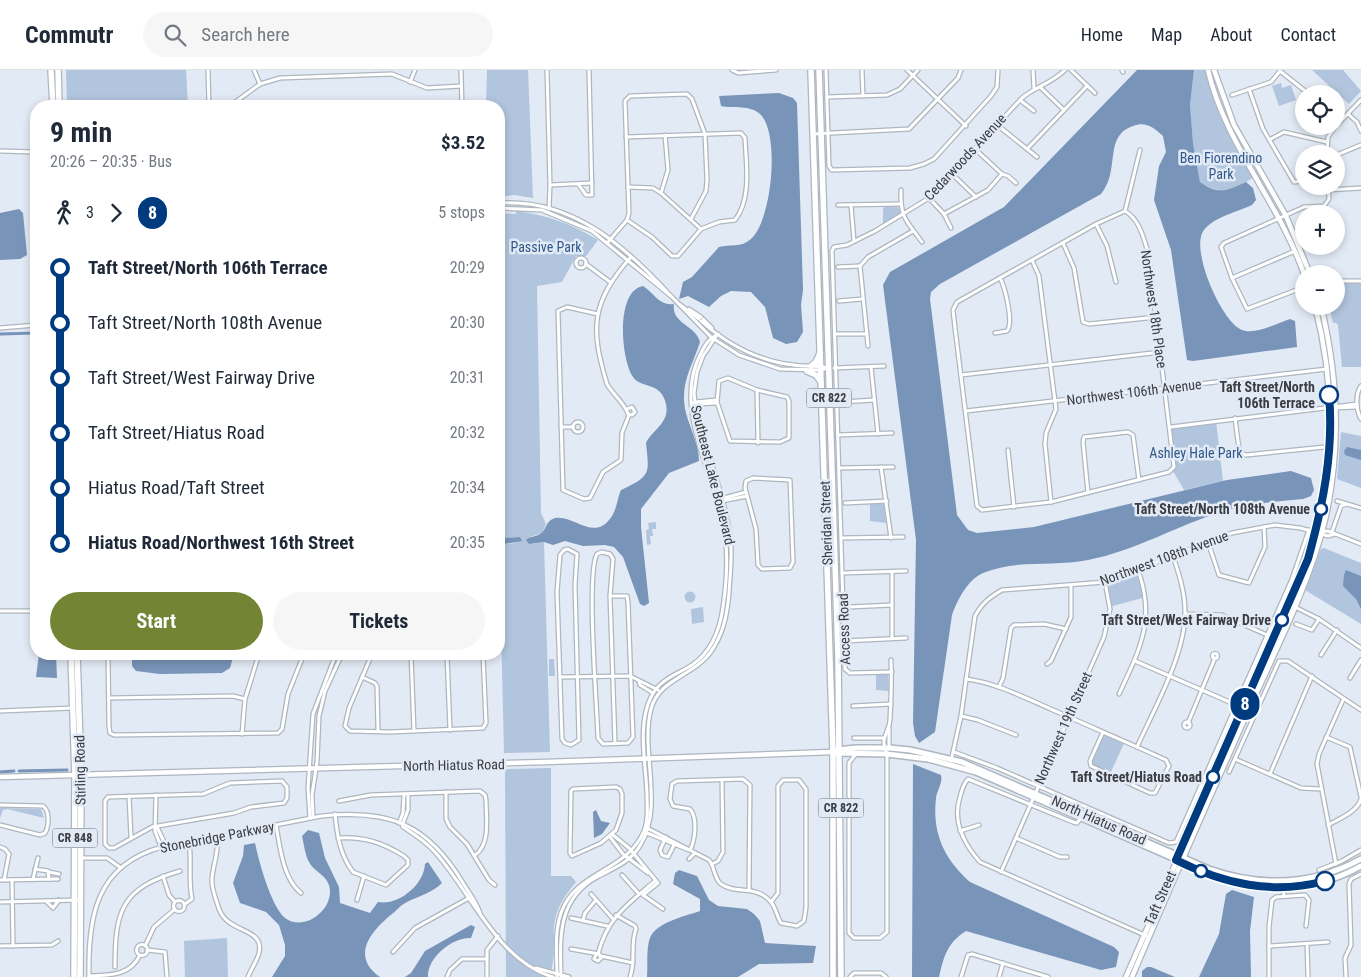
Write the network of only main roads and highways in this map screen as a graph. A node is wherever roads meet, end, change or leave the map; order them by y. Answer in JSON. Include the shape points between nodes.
{"nodes":[{"id":1,"x":51,"y":70,"type":"edge"},
{"id":2,"x":58,"y":70,"type":"edge"},
{"id":3,"x":811,"y":70,"type":"edge"},
{"id":4,"x":819,"y":70,"type":"edge"},
{"id":5,"x":53,"y":100,"type":"edge"},
{"id":6,"x":59,"y":100,"type":"edge"},
{"id":7,"x":820,"y":351,"type":"junction"},
{"id":8,"x":821,"y":382,"type":"junction"},
{"id":9,"x":833,"y":503,"type":"junction"},
{"id":10,"x":825,"y":504,"type":"junction"},
{"id":11,"x":830,"y":640,"type":"junction"},
{"id":12,"x":837,"y":640,"type":"junction"},
{"id":13,"x":71,"y":660,"type":"edge"},
{"id":14,"x":77,"y":660,"type":"edge"},
{"id":15,"x":887,"y":750,"type":"junction"},
{"id":16,"x":838,"y":752,"type":"junction"},
{"id":17,"x":78,"y":776,"type":"junction"},
{"id":18,"x":1034,"y":794,"type":"junction"},
{"id":19,"x":1143,"y":842,"type":"junction"},
{"id":20,"x":1361,"y":859,"type":"edge"},
{"id":21,"x":1361,"y":866,"type":"edge"},
{"id":22,"x":1283,"y":885,"type":"junction"},
{"id":23,"x":77,"y":900,"type":"junction"},
{"id":24,"x":74,"y":977,"type":"edge"},
{"id":25,"x":80,"y":977,"type":"edge"},
{"id":26,"x":833,"y":977,"type":"edge"},
{"id":27,"x":841,"y":977,"type":"edge"}],
"edges":[{"from":1,"to":5,"type":"main road"},
{"from":2,"to":6,"type":"main road"},
{"from":3,"to":7,"type":"main road","name":"Sheridan Street","number":"CR 822"},
{"from":4,"to":9,"type":"main road","name":"Sheridan Street","number":"CR 822"},
{"from":7,"to":8,"type":"main road","name":"Sheridan Street","number":"CR 822"},
{"from":7,"to":8,"type":"main road","via":[[816,362],[809,368]]},
{"from":8,"to":10,"type":"main road","name":"Sheridan Street","number":"CR 822"},
{"from":9,"to":10,"type":"main road"},
{"from":9,"to":12,"type":"main road","name":"Sheridan Street","number":"CR 822"},
{"from":10,"to":11,"type":"main road","name":"Sheridan Street","number":"CR 822"},
{"from":11,"to":12,"type":"main road"},
{"from":11,"to":16,"type":"main road","name":"Sheridan Street","number":"CR 822"},
{"from":12,"to":16,"type":"main road","name":"Sheridan Street","number":"CR 822"},
{"from":13,"to":17,"type":"main road","name":"Stirling Road","number":"CR 848"},
{"from":14,"to":17,"type":"main road","name":"Stirling Road","number":"CR 848"},
{"from":15,"to":16,"type":"main road","name":"North Hiatus Road"},
{"from":15,"to":16,"type":"main road","name":"North Hiatus Road","via":[[855,754]]},
{"from":15,"to":18,"type":"main road","name":"North Hiatus Road","via":[[980,768]]},
{"from":16,"to":26,"type":"main road","name":"Sheridan Street","number":"CR 822"},
{"from":16,"to":27,"type":"main road","name":"Sheridan Street","number":"CR 822"},
{"from":17,"to":23,"type":"main road","name":"Stirling Road","number":"CR 848"},
{"from":17,"to":23,"type":"main road","name":"Stirling Road","number":"CR 848","via":[[80,858]]},
{"from":18,"to":19,"type":"main road","name":"North Hiatus Road"},
{"from":18,"to":19,"type":"main road","name":"North Hiatus Road","via":[[1080,818]]},
{"from":19,"to":22,"type":"main road","name":"North Hiatus Road","via":[[1227,875]]},
{"from":20,"to":22,"type":"main road","name":"North Hiatus Road","via":[[1323,876]]},
{"from":21,"to":22,"type":"main road","name":"North Hiatus Road","via":[[1328,880]]},
{"from":23,"to":24,"type":"main road","name":"Stirling Road","number":"CR 848"},
{"from":23,"to":25,"type":"main road","name":"Stirling Road","number":"CR 848"}]}
